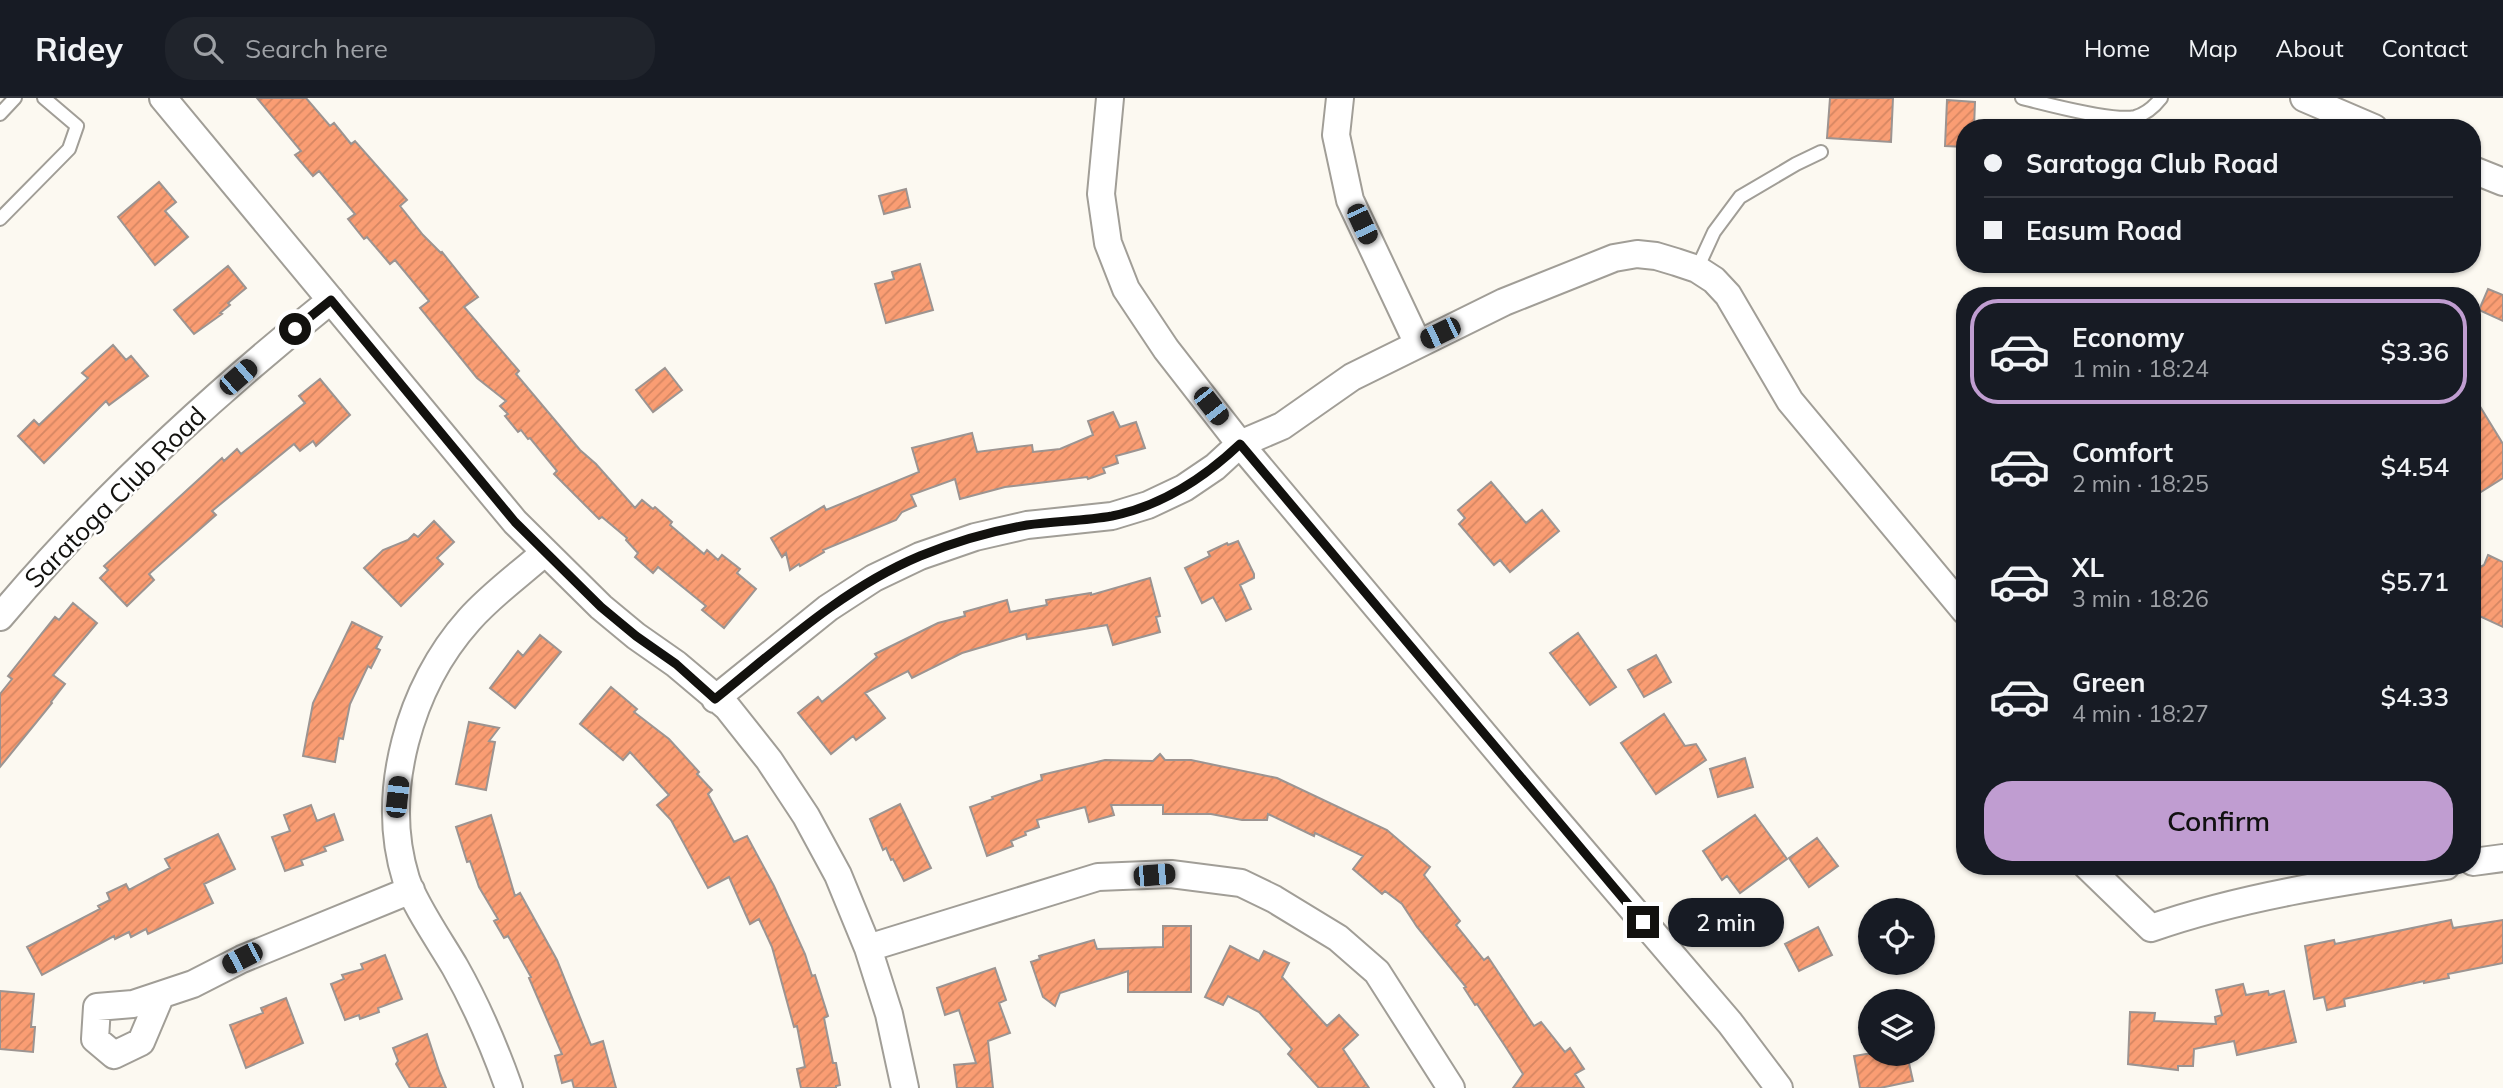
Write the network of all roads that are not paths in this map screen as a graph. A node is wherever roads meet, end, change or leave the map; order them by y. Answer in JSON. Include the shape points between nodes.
{"nodes":[{"id":1,"x":15,"y":98,"type":"edge"},
{"id":2,"x":44,"y":98,"type":"edge"},
{"id":3,"x":163,"y":98,"type":"edge"},
{"id":4,"x":1111,"y":98,"type":"edge"},
{"id":5,"x":1340,"y":98,"type":"edge"},
{"id":6,"x":2022,"y":98,"type":"edge"},
{"id":7,"x":2161,"y":98,"type":"edge"},
{"id":8,"x":2304,"y":98,"type":"edge"},
{"id":9,"x":0,"y":114,"type":"edge"},
{"id":10,"x":2353,"y":119,"type":"edge"},
{"id":11,"x":1821,"y":152,"type":"dead end"},
{"id":12,"x":2481,"y":173,"type":"edge"},
{"id":13,"x":2503,"y":182,"type":"edge"},
{"id":14,"x":0,"y":219,"type":"edge"},
{"id":15,"x":1697,"y":269,"type":"junction"},
{"id":16,"x":331,"y":300,"type":"junction"},
{"id":17,"x":1418,"y":344,"type":"junction"},
{"id":18,"x":1240,"y":444,"type":"junction"},
{"id":19,"x":544,"y":553,"type":"junction"},
{"id":20,"x":1956,"y":600,"type":"edge"},
{"id":21,"x":0,"y":617,"type":"edge"},
{"id":22,"x":715,"y":699,"type":"junction"},
{"id":23,"x":2503,"y":858,"type":"edge"},
{"id":24,"x":2481,"y":861,"type":"edge"},
{"id":25,"x":2096,"y":875,"type":"edge"},
{"id":26,"x":2311,"y":876,"type":"edge"},
{"id":27,"x":411,"y":890,"type":"junction"},
{"id":28,"x":868,"y":948,"type":"junction"},
{"id":29,"x":160,"y":997,"type":"dead end"},
{"id":30,"x":509,"y":1088,"type":"edge"},
{"id":31,"x":905,"y":1088,"type":"edge"},
{"id":32,"x":1451,"y":1088,"type":"edge"},
{"id":33,"x":1779,"y":1088,"type":"edge"}],
"edges":[{"from":1,"to":9,"type":"lane"},
{"from":2,"to":14,"type":"lane","via":[[77,126],[69,149]]},
{"from":3,"to":16,"type":"street"},
{"from":4,"to":18,"type":"street","via":[[1101,194],[1108,243],[1126,289],[1148,323]]},
{"from":5,"to":17,"type":"street","via":[[1336,135],[1350,200]]},
{"from":6,"to":7,"type":"lane","via":[[2134,117],[2153,108]]},
{"from":8,"to":10,"type":"street"},
{"from":11,"to":15,"type":"lane","via":[[1740,197],[1714,232]]},
{"from":12,"to":13,"type":"street"},
{"from":15,"to":17,"type":"street","via":[[1656,256],[1614,258],[1504,302]]},
{"from":15,"to":20,"type":"street","via":[[1728,295],[1790,401]]},
{"from":16,"to":19,"type":"street"},
{"from":16,"to":21,"type":"street","name":"Saratoga Club Road","via":[[180,427],[52,554]]},
{"from":17,"to":18,"type":"street","via":[[1352,377],[1282,426]]},
{"from":18,"to":22,"type":"street","via":[[1194,481],[1148,505],[1112,516],[975,537],[874,578],[828,608]]},
{"from":18,"to":33,"type":"street","via":[[1721,1013]]},
{"from":19,"to":22,"type":"street","via":[[601,607]]},
{"from":19,"to":27,"type":"street","via":[[469,620],[443,653],[410,723],[397,797],[398,837]]},
{"from":22,"to":28,"type":"street","via":[[727,707],[769,760],[806,816],[838,875]]},
{"from":23,"to":24,"type":"street"},
{"from":25,"to":26,"type":"street","via":[[2151,928]]},
{"from":27,"to":29,"type":"street","via":[[242,958],[193,984],[133,1004],[97,1007],[95,1038],[114,1055],[141,1042]]},
{"from":27,"to":30,"type":"street","via":[[469,992]]},
{"from":28,"to":31,"type":"street"},
{"from":28,"to":32,"type":"street","via":[[1098,877],[1171,874],[1241,883],[1338,937],[1377,972]]}]}
